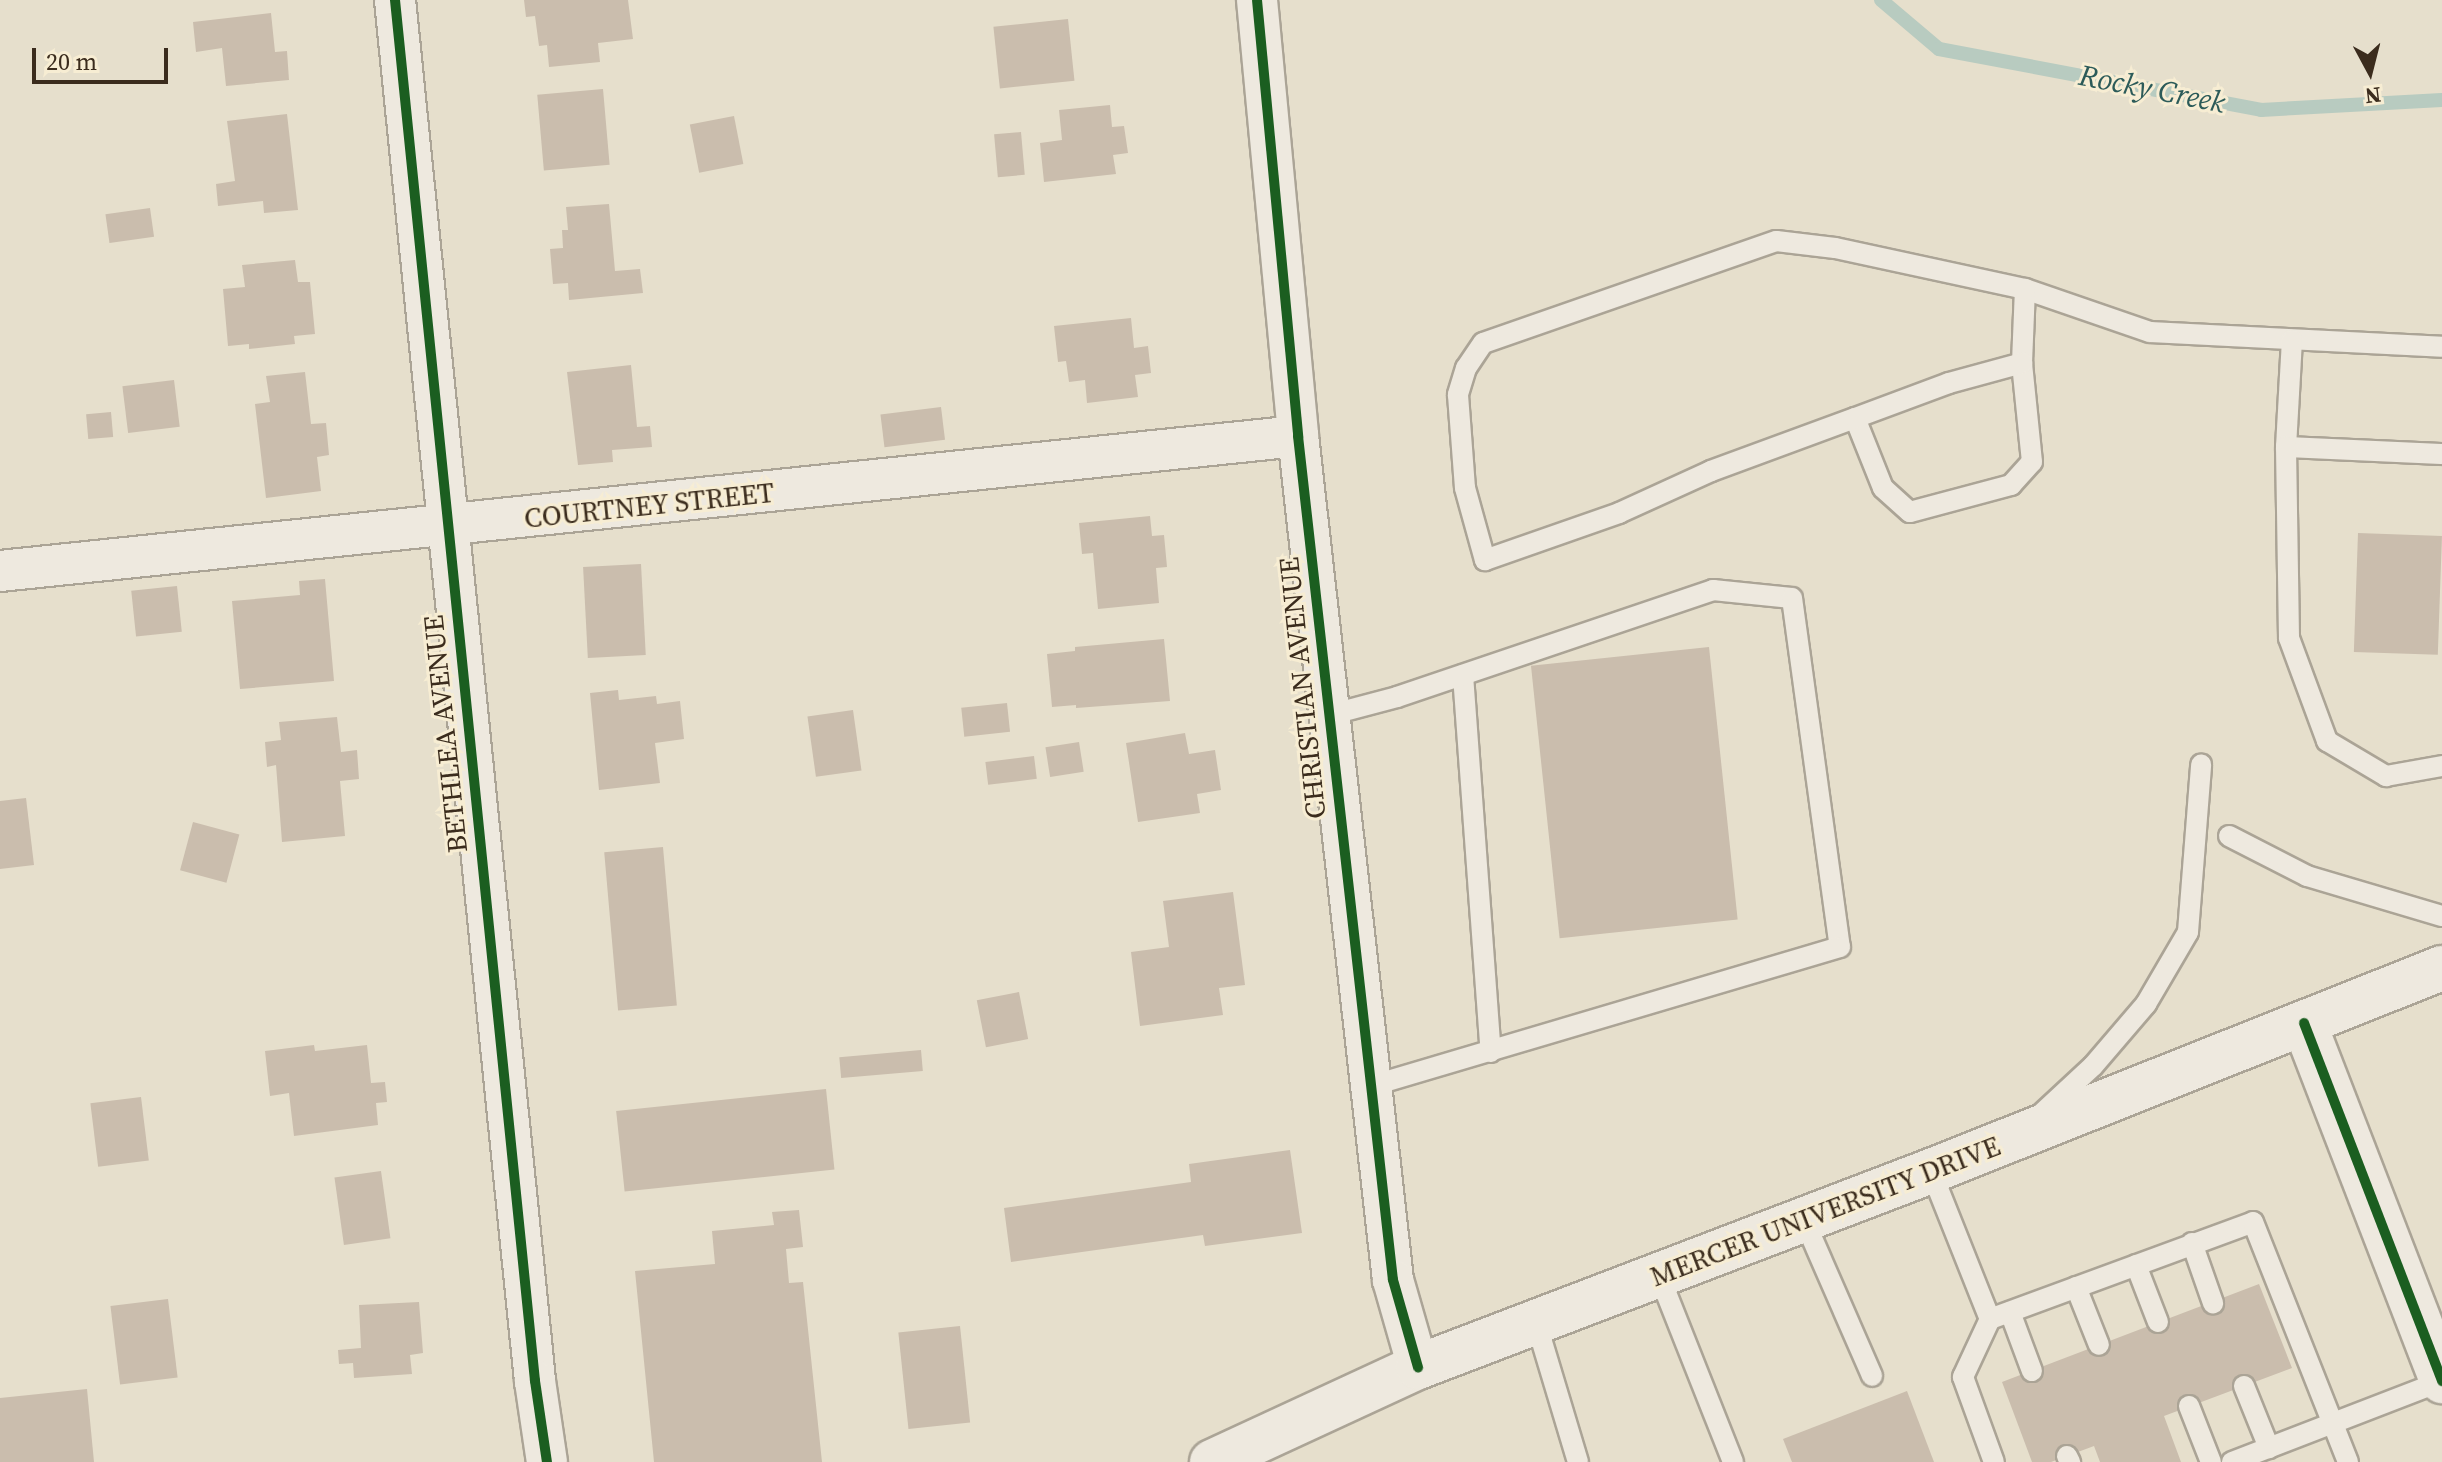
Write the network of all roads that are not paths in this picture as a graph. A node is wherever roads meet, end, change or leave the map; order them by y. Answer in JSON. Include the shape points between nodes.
{"nodes":[{"id":1,"x":395,"y":0,"type":"edge"},
{"id":2,"x":1257,"y":0,"type":"edge"},
{"id":3,"x":2025,"y":289,"type":"junction"},
{"id":4,"x":2292,"y":340,"type":"junction"},
{"id":5,"x":2442,"y":347,"type":"edge"},
{"id":6,"x":2022,"y":363,"type":"junction"},
{"id":7,"x":1855,"y":418,"type":"junction"},
{"id":8,"x":1298,"y":436,"type":"junction"},
{"id":9,"x":2286,"y":447,"type":"junction"},
{"id":10,"x":2442,"y":454,"type":"edge"},
{"id":11,"x":448,"y":526,"type":"junction"},
{"id":12,"x":0,"y":571,"type":"edge"},
{"id":13,"x":1463,"y":675,"type":"junction"},
{"id":14,"x":1329,"y":715,"type":"junction"},
{"id":15,"x":2201,"y":765,"type":"dead end"},
{"id":16,"x":2442,"y":766,"type":"edge"},
{"id":17,"x":2229,"y":836,"type":"dead end"},
{"id":18,"x":2442,"y":916,"type":"edge"},
{"id":19,"x":2442,"y":968,"type":"edge"},
{"id":20,"x":2304,"y":1023,"type":"junction"},
{"id":21,"x":1491,"y":1052,"type":"junction"},
{"id":22,"x":1371,"y":1086,"type":"junction"},
{"id":23,"x":2015,"y":1138,"type":"junction"},
{"id":24,"x":1931,"y":1171,"type":"junction"},
{"id":25,"x":1804,"y":1220,"type":"junction"},
{"id":26,"x":2192,"y":1243,"type":"junction"},
{"id":27,"x":2136,"y":1265,"type":"junction"},
{"id":28,"x":1659,"y":1275,"type":"junction"},
{"id":29,"x":2076,"y":1287,"type":"junction"},
{"id":30,"x":2213,"y":1303,"type":"dead end"},
{"id":31,"x":2010,"y":1312,"type":"junction"},
{"id":32,"x":1990,"y":1319,"type":"junction"},
{"id":33,"x":1536,"y":1322,"type":"junction"},
{"id":34,"x":2158,"y":1322,"type":"dead end"},
{"id":35,"x":2099,"y":1345,"type":"dead end"},
{"id":36,"x":1418,"y":1367,"type":"junction"},
{"id":37,"x":2032,"y":1371,"type":"dead end"},
{"id":38,"x":1872,"y":1376,"type":"dead end"},
{"id":39,"x":2442,"y":1381,"type":"edge"},
{"id":40,"x":2244,"y":1386,"type":"dead end"},
{"id":41,"x":2189,"y":1406,"type":"dead end"},
{"id":42,"x":2333,"y":1423,"type":"junction"},
{"id":43,"x":2269,"y":1448,"type":"junction"},
{"id":44,"x":547,"y":1462,"type":"edge"},
{"id":45,"x":1212,"y":1462,"type":"edge"},
{"id":46,"x":1578,"y":1462,"type":"edge"},
{"id":47,"x":1733,"y":1462,"type":"edge"},
{"id":48,"x":1994,"y":1462,"type":"edge"},
{"id":49,"x":2211,"y":1462,"type":"edge"},
{"id":50,"x":2232,"y":1462,"type":"edge"},
{"id":51,"x":2348,"y":1462,"type":"edge"}],
"edges":[{"from":1,"to":11,"type":"street","name":"BETHLEA AVENUE"},
{"from":2,"to":8,"type":"street","name":"CHRISTIAN AVENUE"},
{"from":3,"to":4,"type":"lane","via":[[2150,332]]},
{"from":3,"to":6,"type":"lane"},
{"from":3,"to":7,"type":"lane","via":[[1835,248],[1776,241],[1483,343],[1466,368],[1458,395],[1465,488],[1485,560],[1619,513],[1711,471]]},
{"from":4,"to":5,"type":"lane"},
{"from":4,"to":9,"type":"lane"},
{"from":6,"to":7,"type":"lane"},
{"from":6,"to":7,"type":"lane","via":[[2032,462],[2011,485],[1910,512],[1883,488]]},
{"from":8,"to":11,"type":"street","name":"COURTNEY STREET"},
{"from":8,"to":14,"type":"street","name":"CHRISTIAN AVENUE"},
{"from":9,"to":10,"type":"lane"},
{"from":9,"to":16,"type":"lane","via":[[2289,638],[2327,741],[2386,776]]},
{"from":11,"to":12,"type":"street","name":"COURTNEY STREET"},
{"from":11,"to":44,"type":"street","name":"BETHLEA AVENUE"},
{"from":13,"to":14,"type":"lane"},
{"from":13,"to":21,"type":"lane"},
{"from":13,"to":21,"type":"lane","via":[[1713,590],[1792,598],[1840,947]]},
{"from":14,"to":22,"type":"street","name":"CHRISTIAN AVENUE"},
{"from":15,"to":23,"type":"lane","via":[[2188,932],[2146,1004],[2093,1066]]},
{"from":17,"to":18,"type":"lane","via":[[2307,876]]},
{"from":19,"to":20,"type":"main road","name":"MERCER UNIVERSITY DRIVE"},
{"from":20,"to":23,"type":"main road","name":"MERCER UNIVERSITY DRIVE"},
{"from":20,"to":39,"type":"main road"},
{"from":21,"to":22,"type":"lane"},
{"from":22,"to":36,"type":"street","name":"CHRISTIAN AVENUE","via":[[1393,1280]]},
{"from":23,"to":24,"type":"main road","name":"MERCER UNIVERSITY DRIVE"},
{"from":24,"to":25,"type":"main road","name":"MERCER UNIVERSITY DRIVE"},
{"from":24,"to":32,"type":"lane"},
{"from":25,"to":28,"type":"main road","name":"MERCER UNIVERSITY DRIVE"},
{"from":25,"to":38,"type":"lane"},
{"from":26,"to":27,"type":"lane"},
{"from":26,"to":30,"type":"lane"},
{"from":26,"to":42,"type":"lane","via":[[2253,1222]]},
{"from":27,"to":29,"type":"lane"},
{"from":27,"to":34,"type":"lane"},
{"from":28,"to":33,"type":"main road","name":"MERCER UNIVERSITY DRIVE"},
{"from":28,"to":47,"type":"lane"},
{"from":29,"to":31,"type":"lane"},
{"from":29,"to":35,"type":"lane"},
{"from":31,"to":32,"type":"lane"},
{"from":31,"to":37,"type":"lane"},
{"from":32,"to":48,"type":"lane","via":[[1963,1377]]},
{"from":33,"to":36,"type":"main road","name":"MERCER UNIVERSITY DRIVE"},
{"from":33,"to":46,"type":"lane"},
{"from":36,"to":45,"type":"main road","name":"MERCER UNIVERSITY DRIVE"},
{"from":39,"to":42,"type":"lane"},
{"from":40,"to":43,"type":"lane"},
{"from":41,"to":49,"type":"lane"},
{"from":42,"to":43,"type":"lane"},
{"from":42,"to":51,"type":"lane"},
{"from":43,"to":50,"type":"lane"}]}
